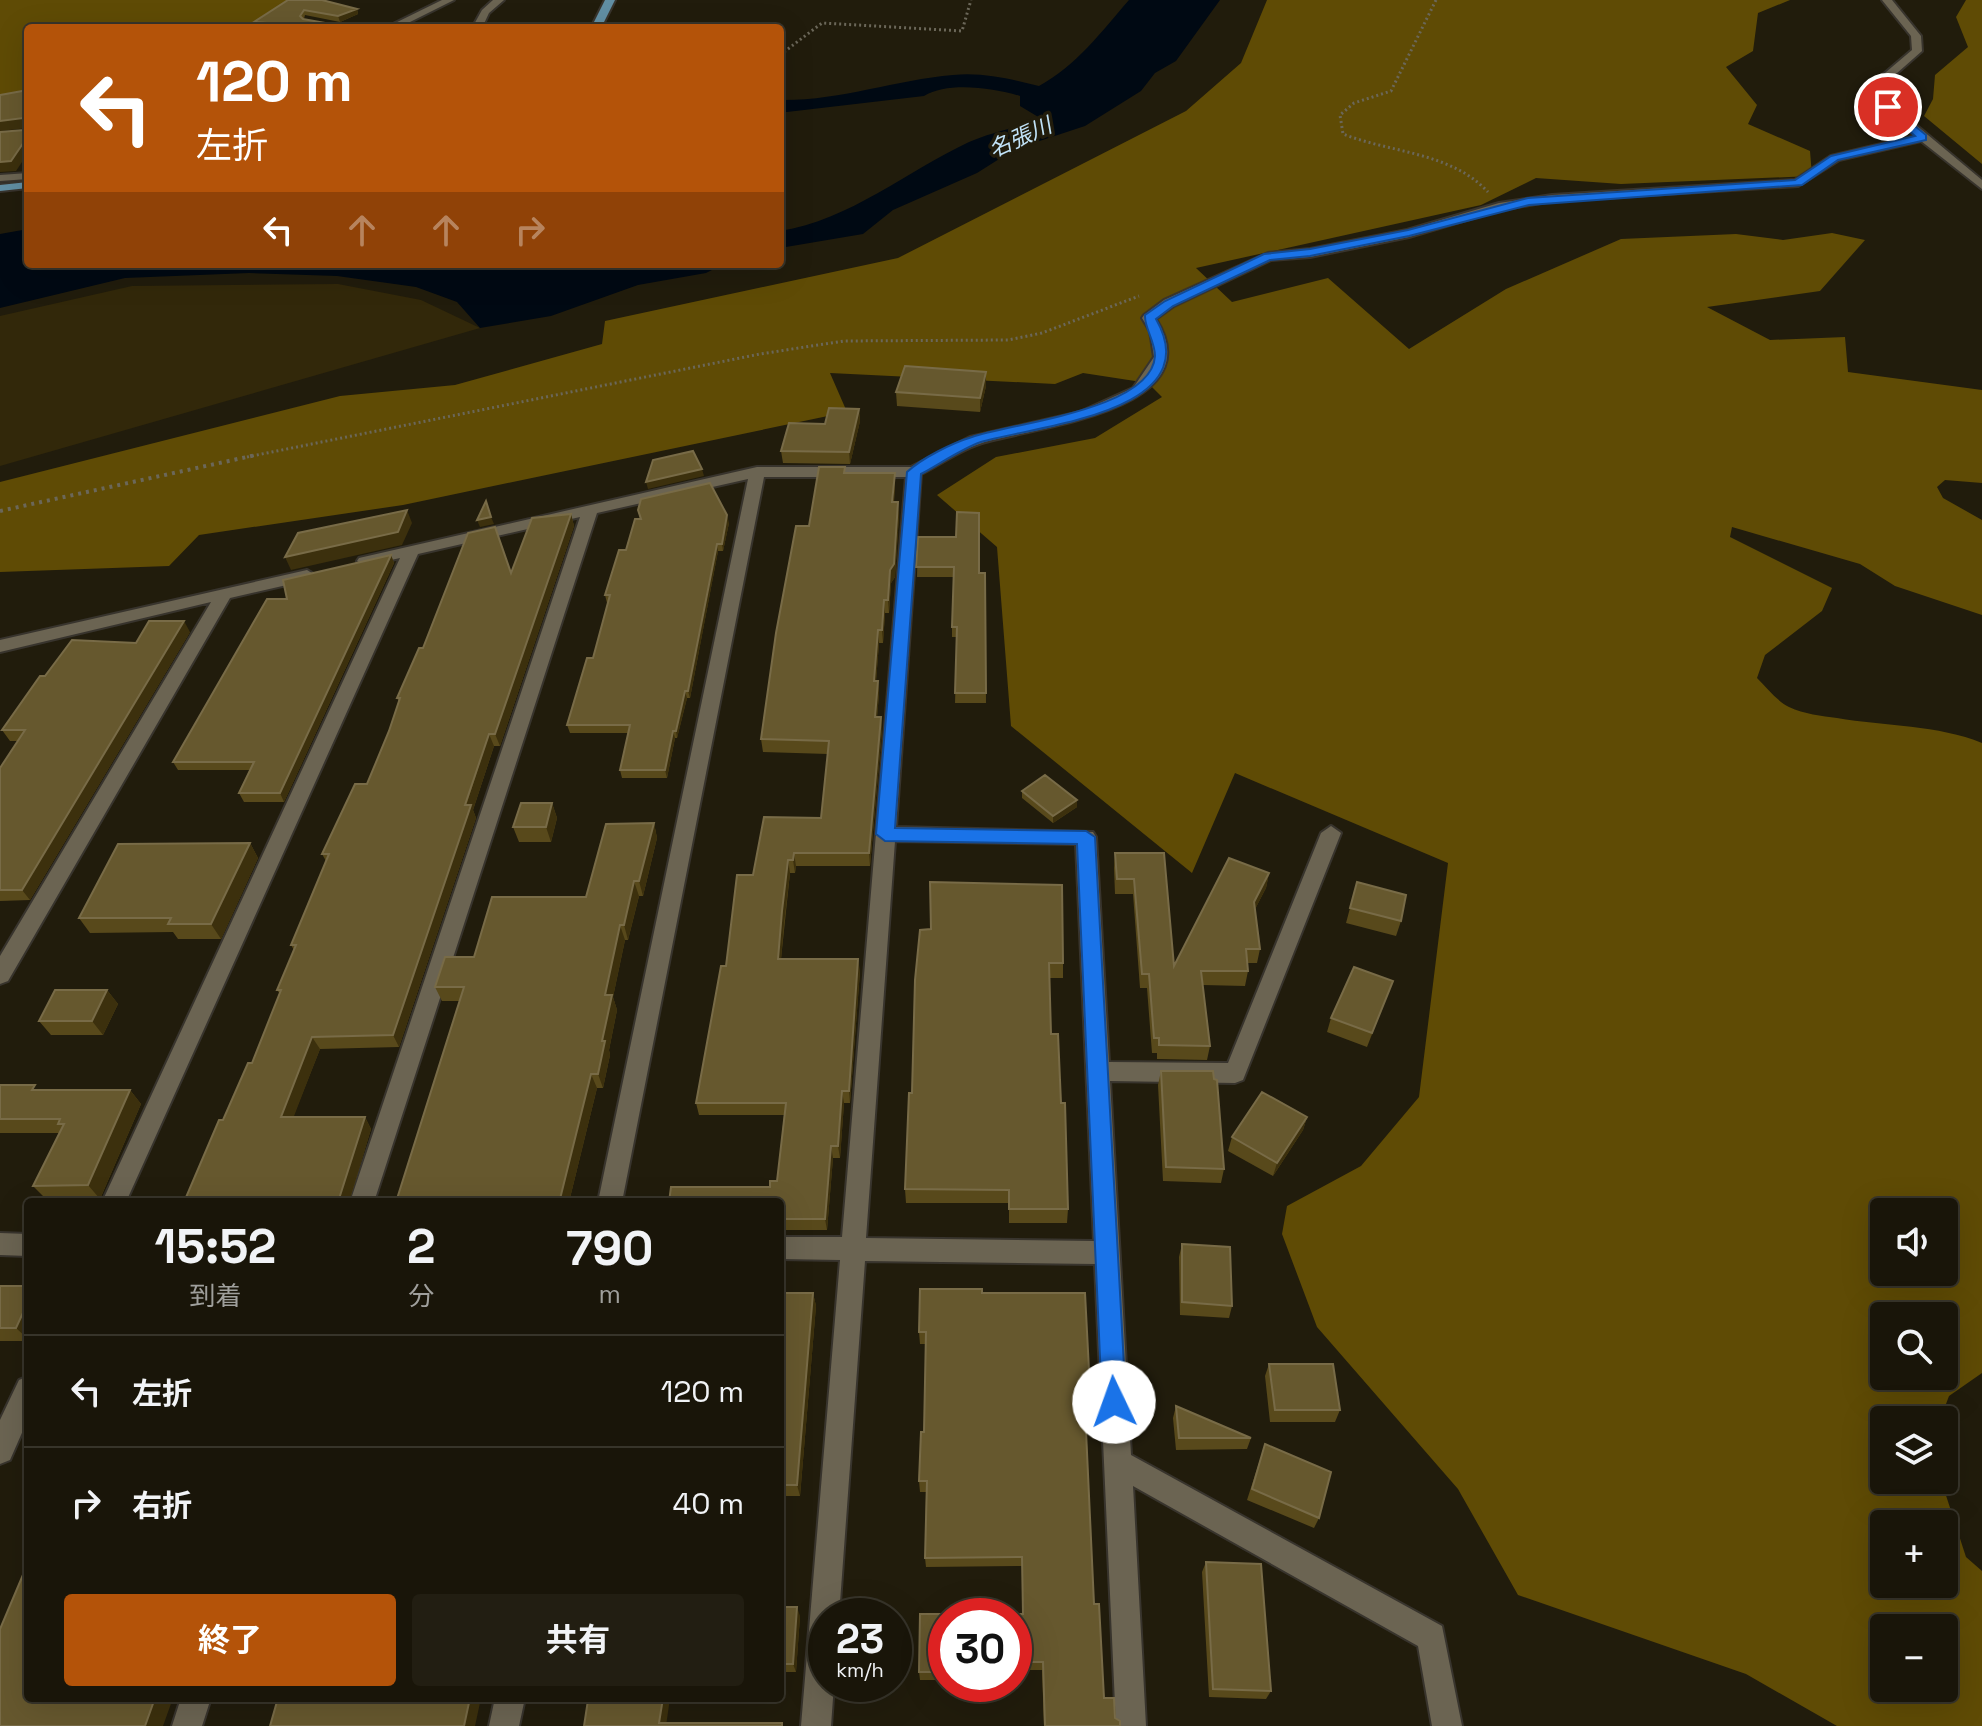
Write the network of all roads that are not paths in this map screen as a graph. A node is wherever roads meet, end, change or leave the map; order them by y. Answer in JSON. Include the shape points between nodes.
{"nodes":[{"id":1,"x":450,"y":0,"type":"edge"},
{"id":2,"x":499,"y":0,"type":"edge"},
{"id":3,"x":610,"y":0,"type":"edge"},
{"id":4,"x":1887,"y":0,"type":"edge"},
{"id":5,"x":399,"y":24,"type":"edge"},
{"id":6,"x":479,"y":24,"type":"edge"},
{"id":7,"x":599,"y":24,"type":"edge"},
{"id":8,"x":1923,"y":137,"type":"junction"},
{"id":9,"x":24,"y":176,"type":"edge"},
{"id":10,"x":0,"y":178,"type":"edge"},
{"id":11,"x":24,"y":185,"type":"edge"},
{"id":12,"x":1982,"y":186,"type":"edge"},
{"id":13,"x":0,"y":188,"type":"edge"},
{"id":14,"x":757,"y":472,"type":"junction"},
{"id":15,"x":914,"y":472,"type":"junction"},
{"id":16,"x":590,"y":511,"type":"junction"},
{"id":17,"x":412,"y":550,"type":"junction"},
{"id":18,"x":354,"y":564,"type":"edge"},
{"id":19,"x":325,"y":571,"type":"edge"},
{"id":20,"x":223,"y":596,"type":"junction"},
{"id":21,"x":4,"y":650,"type":"edge"},
{"id":22,"x":1331,"y":833,"type":"dead end"},
{"id":23,"x":885,"y":834,"type":"junction"},
{"id":24,"x":0,"y":975,"type":"edge"},
{"id":25,"x":1097,"y":1071,"type":"junction"},
{"id":26,"x":116,"y":1198,"type":"edge"},
{"id":27,"x":363,"y":1198,"type":"edge"},
{"id":28,"x":611,"y":1198,"type":"edge"},
{"id":29,"x":0,"y":1244,"type":"edge"},
{"id":30,"x":24,"y":1245,"type":"edge"},
{"id":31,"x":784,"y":1248,"type":"edge"},
{"id":32,"x":851,"y":1248,"type":"junction"},
{"id":33,"x":1106,"y":1253,"type":"junction"},
{"id":34,"x":24,"y":1398,"type":"edge"},
{"id":35,"x":0,"y":1450,"type":"edge"},
{"id":36,"x":1117,"y":1462,"type":"junction"},
{"id":37,"x":195,"y":1702,"type":"edge"},
{"id":38,"x":509,"y":1702,"type":"edge"},
{"id":39,"x":187,"y":1726,"type":"edge"},
{"id":40,"x":504,"y":1726,"type":"edge"},
{"id":41,"x":816,"y":1726,"type":"edge"},
{"id":42,"x":1131,"y":1726,"type":"edge"},
{"id":43,"x":1447,"y":1726,"type":"edge"}],
"edges":[{"from":1,"to":5,"type":"street"},
{"from":2,"to":6,"type":"street"},
{"from":3,"to":7,"type":"main road"},
{"from":4,"to":8,"type":"street","via":[[1916,36],[1917,51],[1883,80],[1879,92],[1888,107]]},
{"from":8,"to":12,"type":"street"},
{"from":8,"to":15,"type":"street","via":[[1835,158],[1798,183],[1552,198],[1409,233],[1268,257],[1169,303],[1149,318],[1161,357],[1138,391],[1085,415],[975,440]]},
{"from":9,"to":10,"type":"street"},
{"from":11,"to":13,"type":"main road"},
{"from":14,"to":15,"type":"street"},
{"from":14,"to":16,"type":"street"},
{"from":14,"to":28,"type":"street"},
{"from":15,"to":23,"type":"street"},
{"from":16,"to":17,"type":"street"},
{"from":16,"to":27,"type":"street"},
{"from":17,"to":18,"type":"street"},
{"from":17,"to":26,"type":"street"},
{"from":19,"to":20,"type":"street"},
{"from":20,"to":21,"type":"street"},
{"from":20,"to":24,"type":"street"},
{"from":22,"to":25,"type":"street","via":[[1235,1073]]},
{"from":23,"to":25,"type":"street","via":[[1086,837]]},
{"from":23,"to":32,"type":"street"},
{"from":25,"to":33,"type":"street"},
{"from":29,"to":30,"type":"street"},
{"from":31,"to":32,"type":"street"},
{"from":32,"to":33,"type":"street"},
{"from":32,"to":41,"type":"street"},
{"from":33,"to":36,"type":"street"},
{"from":34,"to":35,"type":"street"},
{"from":36,"to":42,"type":"street"},
{"from":36,"to":43,"type":"street","via":[[1431,1637]]},
{"from":37,"to":39,"type":"street"},
{"from":38,"to":40,"type":"street"}]}
